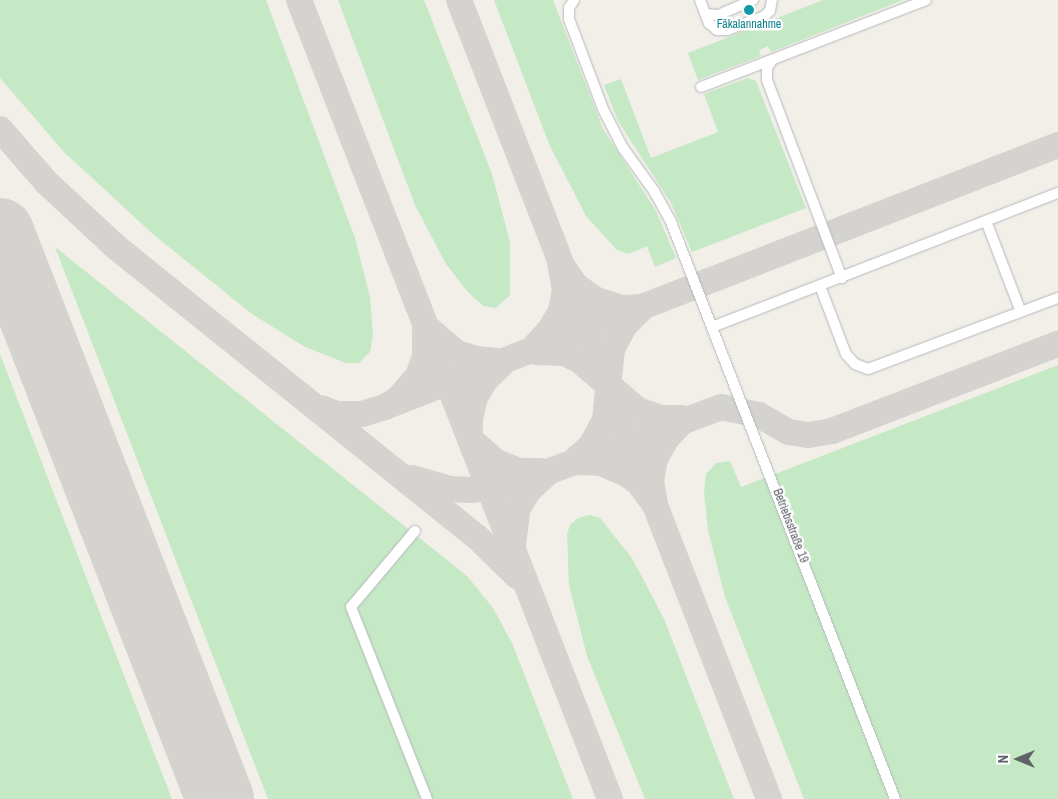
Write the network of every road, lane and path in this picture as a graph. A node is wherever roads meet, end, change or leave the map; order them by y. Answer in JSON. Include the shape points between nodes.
{"nodes":[{"id":1,"x":574,"y":0,"type":"edge"},
{"id":2,"x":700,"y":0,"type":"edge"},
{"id":3,"x":753,"y":0,"type":"edge"},
{"id":4,"x":772,"y":0,"type":"edge"},
{"id":5,"x":926,"y":0,"type":"edge"},
{"id":6,"x":706,"y":14,"type":"junction"},
{"id":7,"x":772,"y":60,"type":"junction"},
{"id":8,"x":701,"y":87,"type":"dead end"},
{"id":9,"x":1058,"y":193,"type":"edge"},
{"id":10,"x":986,"y":221,"type":"junction"},
{"id":11,"x":842,"y":278,"type":"junction"},
{"id":12,"x":820,"y":286,"type":"junction"},
{"id":13,"x":1058,"y":298,"type":"edge"},
{"id":14,"x":1021,"y":312,"type":"junction"},
{"id":15,"x":712,"y":327,"type":"junction"},
{"id":16,"x":414,"y":531,"type":"dead end"},
{"id":17,"x":428,"y":799,"type":"edge"},
{"id":18,"x":895,"y":799,"type":"edge"}],
"edges":[{"from":1,"to":15,"type":"lane","name":"Betriebsstraße 19","via":[[569,8],[569,19],[603,109],[623,148],[663,206]]},
{"from":2,"to":6,"type":"lane"},
{"from":3,"to":6,"type":"lane","via":[[718,14]]},
{"from":4,"to":6,"type":"lane","via":[[770,11],[763,17],[727,30],[718,30]]},
{"from":5,"to":7,"type":"lane"},
{"from":7,"to":8,"type":"lane"},
{"from":7,"to":11,"type":"lane","via":[[767,68],[767,80]]},
{"from":9,"to":10,"type":"lane"},
{"from":10,"to":11,"type":"lane"},
{"from":10,"to":14,"type":"lane"},
{"from":11,"to":12,"type":"lane"},
{"from":12,"to":14,"type":"lane","via":[[846,354],[855,364],[868,369]]},
{"from":12,"to":15,"type":"lane"},
{"from":13,"to":14,"type":"lane"},
{"from":15,"to":18,"type":"lane","name":"Betriebsstraße 19"},
{"from":16,"to":17,"type":"lane","via":[[351,607]]}]}
